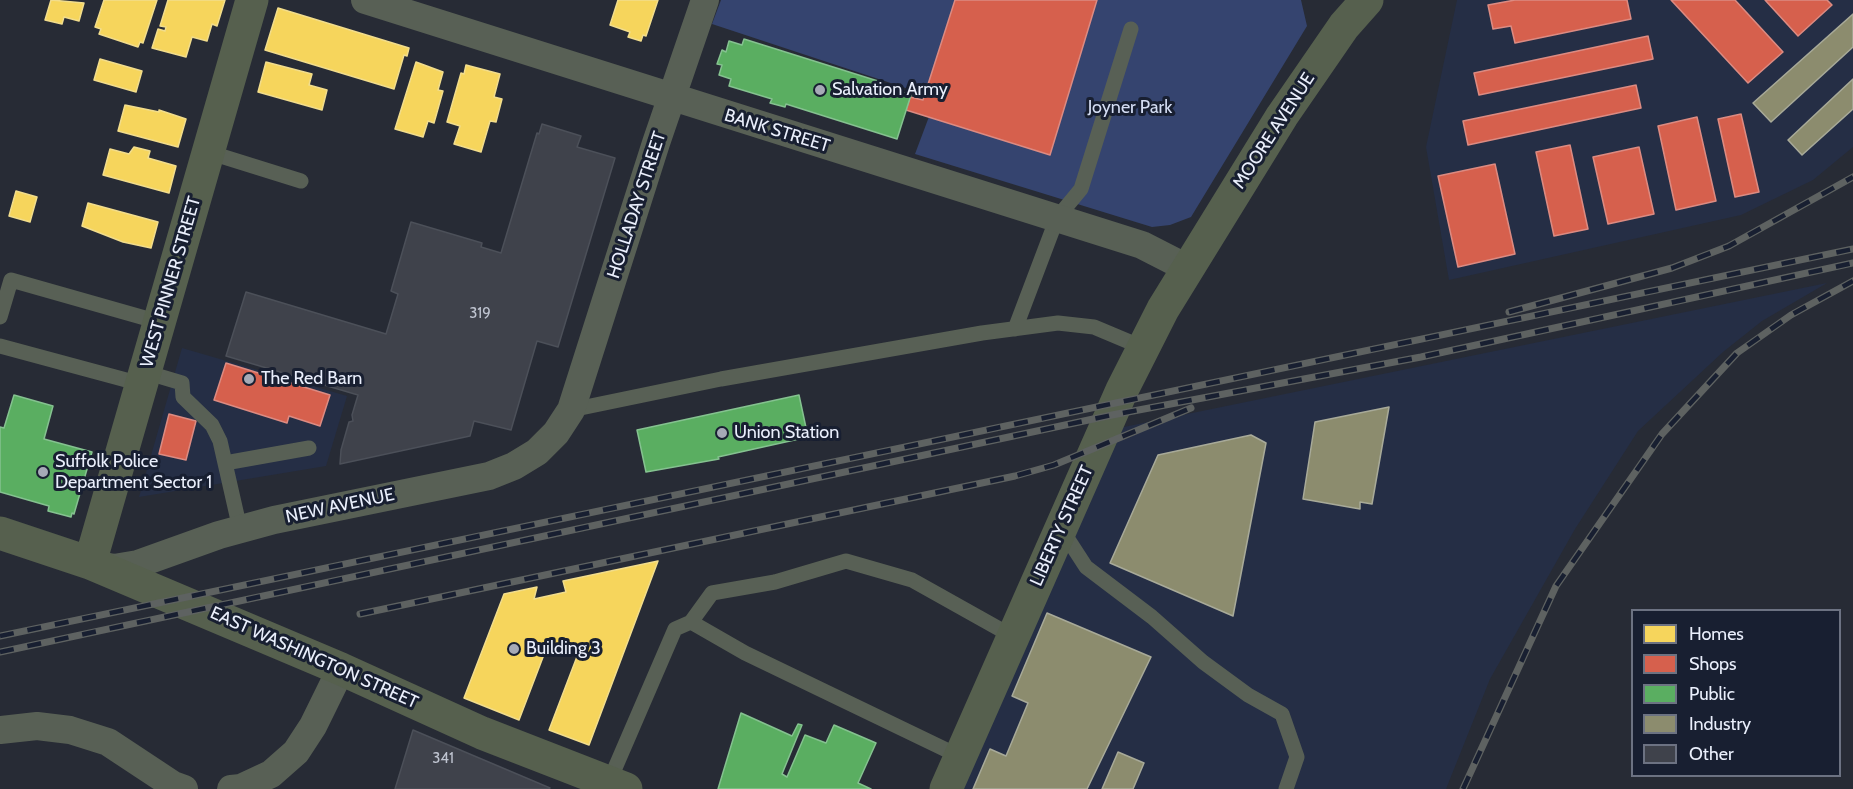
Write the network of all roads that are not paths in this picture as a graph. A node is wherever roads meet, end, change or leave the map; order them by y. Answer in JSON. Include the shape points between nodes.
{"nodes":[{"id":1,"x":252,"y":0,"type":"edge"},
{"id":2,"x":365,"y":0,"type":"edge"},
{"id":3,"x":705,"y":0,"type":"edge"},
{"id":4,"x":1367,"y":0,"type":"edge"},
{"id":5,"x":1131,"y":29,"type":"dead end"},
{"id":6,"x":671,"y":98,"type":"junction"},
{"id":7,"x":208,"y":152,"type":"junction"},
{"id":8,"x":302,"y":181,"type":"dead end"},
{"id":9,"x":1057,"y":218,"type":"junction"},
{"id":10,"x":1187,"y":267,"type":"junction"},
{"id":11,"x":0,"y":317,"type":"edge"},
{"id":12,"x":159,"y":322,"type":"junction"},
{"id":13,"x":1015,"y":329,"type":"junction"},
{"id":14,"x":0,"y":346,"type":"edge"},
{"id":15,"x":1144,"y":348,"type":"junction"},
{"id":16,"x":143,"y":378,"type":"junction"},
{"id":17,"x":571,"y":410,"type":"junction"},
{"id":18,"x":309,"y":448,"type":"dead end"},
{"id":19,"x":225,"y":463,"type":"junction"},
{"id":20,"x":240,"y":529,"type":"junction"},
{"id":21,"x":1062,"y":530,"type":"junction"},
{"id":22,"x":0,"y":534,"type":"edge"},
{"id":23,"x":90,"y":563,"type":"junction"},
{"id":24,"x":691,"y":622,"type":"junction"},
{"id":25,"x":1012,"y":636,"type":"junction"},
{"id":26,"x":341,"y":669,"type":"junction"},
{"id":27,"x":0,"y":730,"type":"edge"},
{"id":28,"x":961,"y":757,"type":"junction"},
{"id":29,"x":617,"y":785,"type":"edge"},
{"id":30,"x":184,"y":789,"type":"edge"},
{"id":31,"x":231,"y":789,"type":"edge"},
{"id":32,"x":946,"y":789,"type":"edge"},
{"id":33,"x":1286,"y":789,"type":"edge"}],
"edges":[{"from":1,"to":7,"type":"main road","name":"WEST PINNER STREET"},
{"from":2,"to":6,"type":"street","name":"BANK STREET"},
{"from":3,"to":6,"type":"street","name":"HOLLADAY STREET"},
{"from":4,"to":10,"type":"main road","name":"MOORE AVENUE","via":[[1344,26],[1282,116]]},
{"from":5,"to":9,"type":"lane","via":[[1081,189]]},
{"from":6,"to":9,"type":"street","name":"BANK STREET"},
{"from":6,"to":17,"type":"street","name":"HOLLADAY STREET"},
{"from":7,"to":8,"type":"lane"},
{"from":7,"to":12,"type":"main road","name":"WEST PINNER STREET"},
{"from":9,"to":10,"type":"street","name":"BANK STREET","via":[[1142,245]]},
{"from":9,"to":13,"type":"lane"},
{"from":10,"to":15,"type":"main road","name":"LIBERTY STREET"},
{"from":11,"to":12,"type":"lane","via":[[11,280]]},
{"from":12,"to":16,"type":"main road","name":"WEST PINNER STREET"},
{"from":13,"to":15,"type":"lane","via":[[1058,323],[1094,327]]},
{"from":13,"to":17,"type":"lane","via":[[721,379]]},
{"from":14,"to":16,"type":"lane"},
{"from":15,"to":21,"type":"main road","name":"LIBERTY STREET"},
{"from":16,"to":19,"type":"lane","via":[[182,383],[183,397],[212,425]]},
{"from":16,"to":23,"type":"main road","name":"WEST PINNER STREET"},
{"from":17,"to":20,"type":"street","name":"NEW AVENUE","via":[[537,452],[489,476]]},
{"from":18,"to":19,"type":"lane"},
{"from":19,"to":20,"type":"lane"},
{"from":20,"to":23,"type":"street","name":"NEW AVENUE","via":[[138,564],[114,568]]},
{"from":21,"to":25,"type":"main road","name":"LIBERTY STREET"},
{"from":21,"to":33,"type":"lane","via":[[1086,567],[1203,662],[1282,714],[1296,757]]},
{"from":22,"to":23,"type":"main road","name":"EAST WASHINGTON STREET"},
{"from":23,"to":26,"type":"main road","name":"EAST WASHINGTON STREET"},
{"from":24,"to":25,"type":"lane","via":[[712,593],[775,582],[846,561],[912,580]]},
{"from":24,"to":28,"type":"lane","via":[[745,653]]},
{"from":24,"to":29,"type":"lane","via":[[675,629]]},
{"from":25,"to":28,"type":"main road","name":"LIBERTY STREET"},
{"from":26,"to":29,"type":"main road","name":"EAST WASHINGTON STREET","via":[[482,733]]},
{"from":26,"to":31,"type":"street","via":[[296,752],[271,774]]},
{"from":27,"to":30,"type":"street","via":[[37,726],[70,730],[108,742]]},
{"from":28,"to":32,"type":"main road","name":"LIBERTY STREET"}]}
